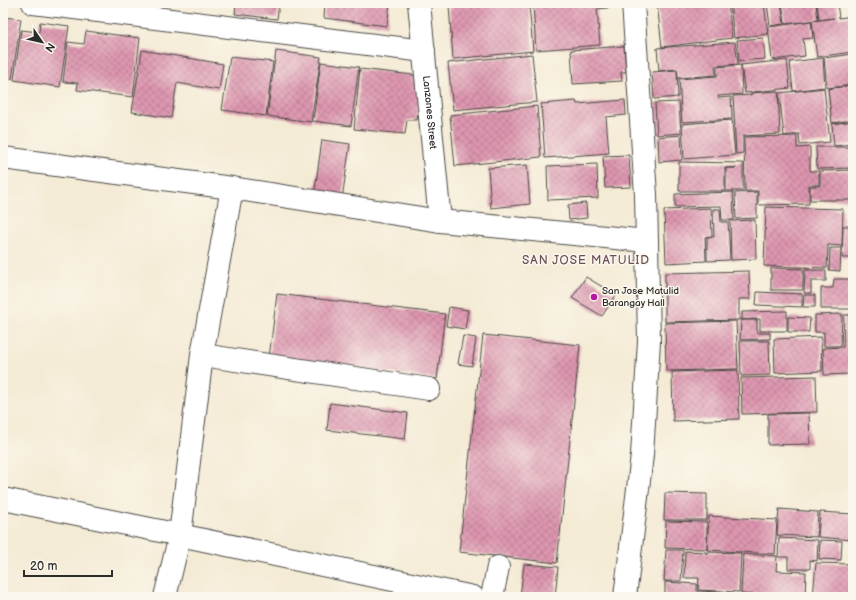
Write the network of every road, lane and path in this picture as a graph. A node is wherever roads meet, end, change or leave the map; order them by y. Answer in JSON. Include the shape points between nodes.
{"nodes":[{"id":1,"x":33,"y":3,"type":"edge"},
{"id":2,"x":419,"y":3,"type":"edge"},
{"id":3,"x":633,"y":3,"type":"edge"},
{"id":4,"x":424,"y":51,"type":"junction"},
{"id":5,"x":3,"y":158,"type":"edge"},
{"id":6,"x":232,"y":188,"type":"junction"},
{"id":7,"x":440,"y":222,"type":"junction"},
{"id":8,"x":647,"y":241,"type":"junction"},
{"id":9,"x":202,"y":355,"type":"junction"},
{"id":10,"x":429,"y":389,"type":"dead end"},
{"id":11,"x":3,"y":500,"type":"edge"},
{"id":12,"x":180,"y":535,"type":"junction"},
{"id":13,"x":498,"y":567,"type":"dead end"},
{"id":14,"x":166,"y":597,"type":"edge"},
{"id":15,"x":473,"y":597,"type":"edge"},
{"id":16,"x":492,"y":597,"type":"edge"},
{"id":17,"x":625,"y":597,"type":"edge"}],
"edges":[{"from":1,"to":4,"type":"street"},
{"from":2,"to":4,"type":"street","name":"Lanzones Street"},
{"from":3,"to":8,"type":"street"},
{"from":4,"to":7,"type":"street","name":"Lanzones Street"},
{"from":5,"to":6,"type":"street"},
{"from":6,"to":7,"type":"street"},
{"from":6,"to":9,"type":"street"},
{"from":7,"to":8,"type":"street"},
{"from":8,"to":17,"type":"street","via":[[649,341],[646,394],[642,455]]},
{"from":9,"to":10,"type":"street"},
{"from":9,"to":12,"type":"street"},
{"from":11,"to":12,"type":"street"},
{"from":12,"to":14,"type":"street"},
{"from":12,"to":15,"type":"street"},
{"from":13,"to":16,"type":"street"}]}
